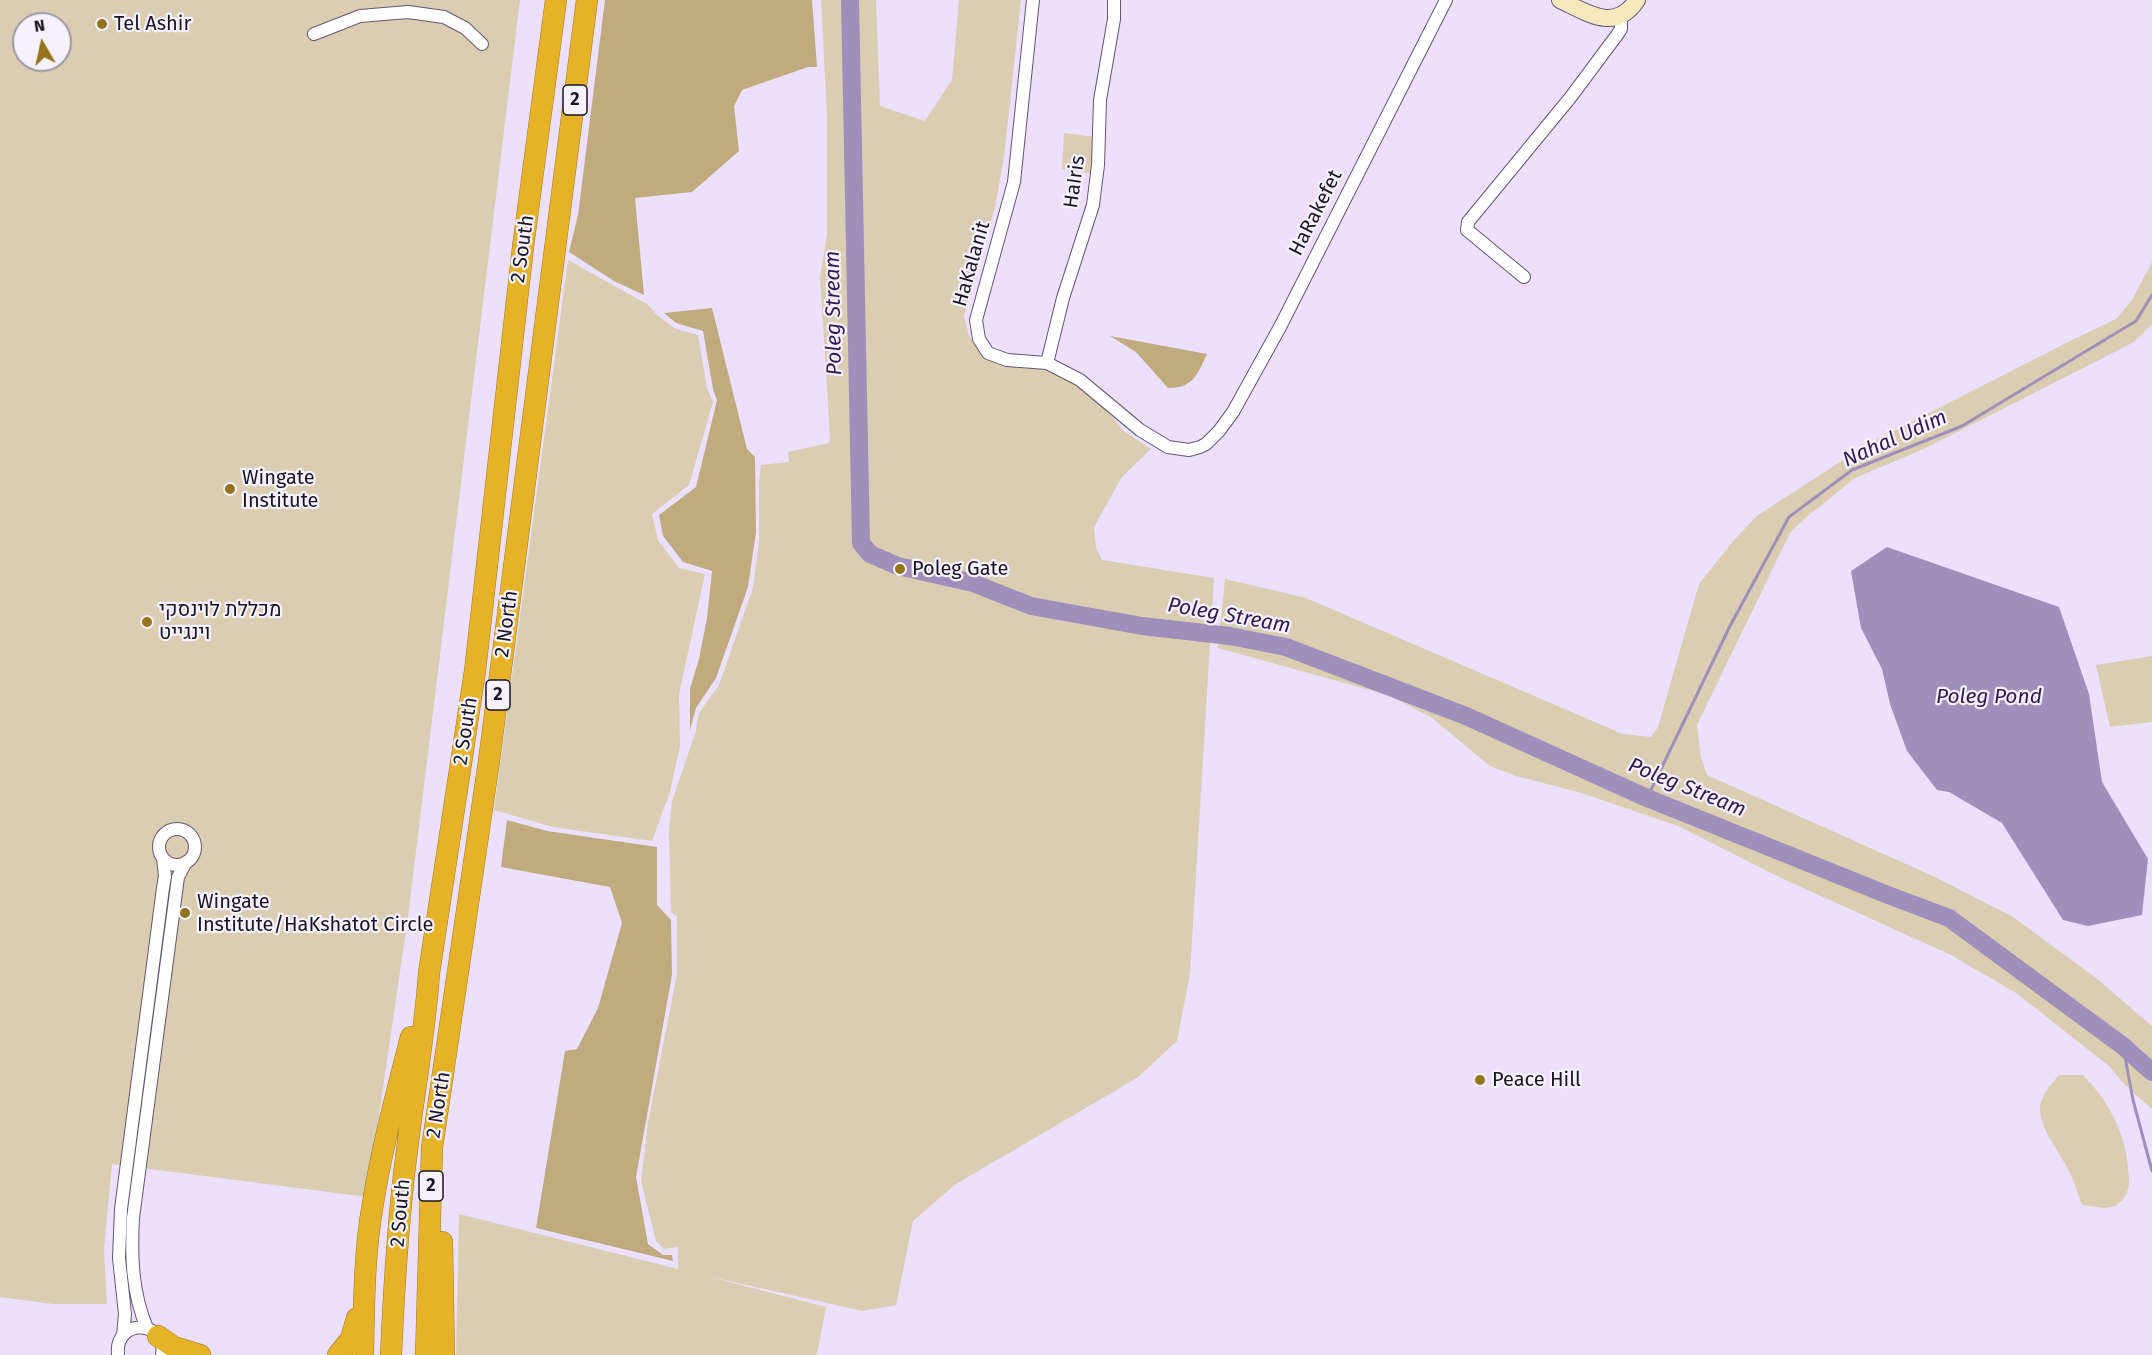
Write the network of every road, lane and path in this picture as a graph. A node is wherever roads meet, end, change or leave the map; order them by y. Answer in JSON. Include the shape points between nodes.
{"nodes":[{"id":1,"x":556,"y":0,"type":"edge"},
{"id":2,"x":587,"y":0,"type":"edge"},
{"id":3,"x":1033,"y":0,"type":"edge"},
{"id":4,"x":1114,"y":0,"type":"edge"},
{"id":5,"x":1446,"y":0,"type":"edge"},
{"id":6,"x":1560,"y":0,"type":"edge"},
{"id":7,"x":1636,"y":0,"type":"edge"},
{"id":8,"x":1621,"y":17,"type":"junction"},
{"id":9,"x":314,"y":34,"type":"dead end"},
{"id":10,"x":482,"y":44,"type":"dead end"},
{"id":11,"x":1524,"y":277,"type":"dead end"},
{"id":12,"x":1047,"y":363,"type":"junction"},
{"id":13,"x":1212,"y":438,"type":"joint"},
{"id":14,"x":163,"y":858,"type":"junction"},
{"id":15,"x":186,"y":862,"type":"junction"},
{"id":16,"x":429,"y":973,"type":"junction"},
{"id":17,"x":451,"y":1019,"type":"junction"},
{"id":18,"x":364,"y":1288,"type":"junction"},
{"id":19,"x":123,"y":1335,"type":"junction"},
{"id":20,"x":156,"y":1340,"type":"edge"},
{"id":21,"x":118,"y":1355,"type":"edge"},
{"id":22,"x":200,"y":1355,"type":"edge"},
{"id":23,"x":338,"y":1355,"type":"edge"},
{"id":24,"x":363,"y":1355,"type":"edge"},
{"id":25,"x":391,"y":1355,"type":"edge"},
{"id":26,"x":426,"y":1355,"type":"edge"},
{"id":27,"x":444,"y":1355,"type":"edge"}],
"edges":[{"from":1,"to":16,"type":"highway","name":"2 South","number":"2","via":[[521,258],[475,671]]},
{"from":2,"to":17,"type":"highway","name":"2 North","number":"2","via":[[492,738]]},
{"from":3,"to":12,"type":"street","name":"HaKalanit","via":[[1014,182],[976,320],[979,339],[988,353],[1007,360]]},
{"from":4,"to":12,"type":"street","name":"HaIris","via":[[1100,100],[1093,205]]},
{"from":5,"to":13,"type":"street","name":"HaRakefet","via":[[1280,327],[1233,412]]},
{"from":6,"to":8,"type":"street","via":[[1598,16]]},
{"from":7,"to":8,"type":"street"},
{"from":8,"to":11,"type":"street","via":[[1621,29],[1584,80],[1468,222],[1467,230]]},
{"from":9,"to":10,"type":"street","via":[[360,16],[408,12],[444,17],[465,28]]},
{"from":12,"to":13,"type":"street","name":"HaKalanit","via":[[1080,380],[1140,430],[1168,447],[1195,449]]},
{"from":14,"to":15,"type":"street","via":[[169,863]]},
{"from":14,"to":15,"type":"street","via":[[159,849],[161,838],[170,830],[182,829],[192,836],[195,847]]},
{"from":14,"to":19,"type":"street","via":[[165,876],[121,1209]]},
{"from":15,"to":20,"type":"street","via":[[178,877],[133,1218],[137,1304]]},
{"from":16,"to":18,"type":"highway","via":[[372,1205]]},
{"from":16,"to":25,"type":"highway","name":"2 South","number":"2","via":[[406,1152]]},
{"from":17,"to":26,"type":"highway","name":"2 North","number":"2","via":[[432,1148]]},
{"from":17,"to":27,"type":"highway","via":[[442,1174]]},
{"from":18,"to":23,"type":"highway","via":[[351,1339]]},
{"from":18,"to":24,"type":"highway"},
{"from":19,"to":20,"type":"street","via":[[131,1329]]},
{"from":19,"to":21,"type":"street"},
{"from":20,"to":22,"type":"highway"}]}
